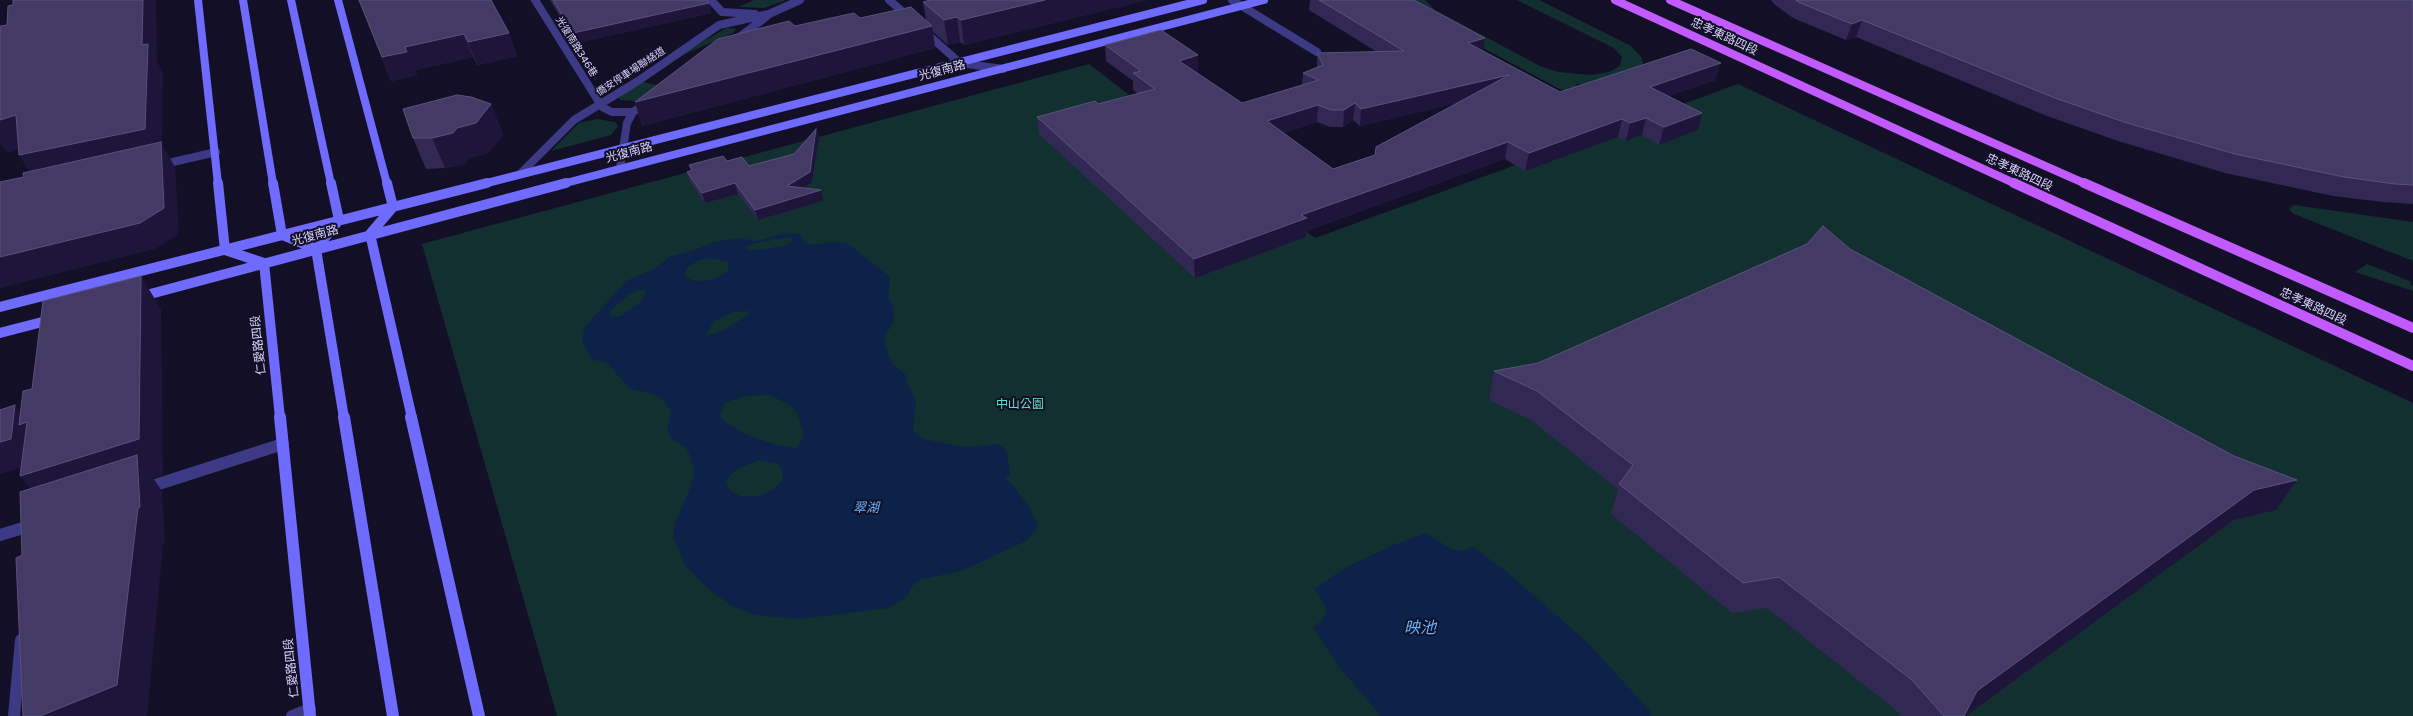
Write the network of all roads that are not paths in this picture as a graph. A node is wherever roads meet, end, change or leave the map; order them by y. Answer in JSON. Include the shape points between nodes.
{"nodes":[{"id":1,"x":198,"y":0,"type":"edge"},
{"id":2,"x":243,"y":0,"type":"edge"},
{"id":3,"x":291,"y":0,"type":"edge"},
{"id":4,"x":338,"y":0,"type":"edge"},
{"id":5,"x":535,"y":0,"type":"edge"},
{"id":6,"x":711,"y":0,"type":"edge"},
{"id":7,"x":800,"y":0,"type":"edge"},
{"id":8,"x":889,"y":0,"type":"edge"},
{"id":9,"x":1203,"y":0,"type":"edge"},
{"id":10,"x":1232,"y":0,"type":"edge"},
{"id":11,"x":1264,"y":0,"type":"edge"},
{"id":12,"x":1615,"y":0,"type":"edge"},
{"id":13,"x":1670,"y":0,"type":"edge"},
{"id":14,"x":1241,"y":6,"type":"junction"},
{"id":15,"x":769,"y":14,"type":"junction"},
{"id":16,"x":913,"y":21,"type":"edge"},
{"id":17,"x":919,"y":26,"type":"edge"},
{"id":18,"x":729,"y":45,"type":"edge"},
{"id":19,"x":1317,"y":52,"type":"edge"},
{"id":20,"x":960,"y":63,"type":"junction"},
{"id":21,"x":1003,"y":68,"type":"junction"},
{"id":22,"x":656,"y":95,"type":"edge"},
{"id":23,"x":600,"y":104,"type":"junction"},
{"id":24,"x":633,"y":112,"type":"junction"},
{"id":25,"x":624,"y":147,"type":"junction"},
{"id":26,"x":216,"y":152,"type":"junction"},
{"id":27,"x":148,"y":168,"type":"edge"},
{"id":28,"x":620,"y":168,"type":"junction"},
{"id":29,"x":520,"y":174,"type":"junction"},
{"id":30,"x":393,"y":207,"type":"junction"},
{"id":31,"x":339,"y":220,"type":"junction"},
{"id":32,"x":370,"y":234,"type":"junction"},
{"id":33,"x":282,"y":235,"type":"junction"},
{"id":34,"x":316,"y":249,"type":"junction"},
{"id":35,"x":225,"y":250,"type":"junction"},
{"id":36,"x":264,"y":263,"type":"junction"},
{"id":37,"x":128,"y":300,"type":"edge"},
{"id":38,"x":0,"y":307,"type":"edge"},
{"id":39,"x":66,"y":315,"type":"edge"},
{"id":40,"x":51,"y":319,"type":"junction"},
{"id":41,"x":2413,"y":328,"type":"edge"},
{"id":42,"x":0,"y":333,"type":"edge"},
{"id":43,"x":50,"y":334,"type":"edge"},
{"id":44,"x":2413,"y":366,"type":"edge"},
{"id":45,"x":283,"y":444,"type":"junction"},
{"id":46,"x":136,"y":492,"type":"edge"},
{"id":47,"x":33,"y":509,"type":"edge"},
{"id":48,"x":47,"y":520,"type":"edge"},
{"id":49,"x":32,"y":525,"type":"junction"},
{"id":50,"x":0,"y":535,"type":"edge"},
{"id":51,"x":30,"y":541,"type":"edge"},
{"id":52,"x":22,"y":628,"type":"edge"},
{"id":53,"x":310,"y":712,"type":"edge"},
{"id":54,"x":14,"y":716,"type":"edge"},
{"id":55,"x":292,"y":716,"type":"edge"},
{"id":56,"x":393,"y":716,"type":"edge"},
{"id":57,"x":479,"y":716,"type":"edge"}],
"edges":[{"from":1,"to":26,"type":"main road"},
{"from":2,"to":33,"type":"main road"},
{"from":3,"to":31,"type":"main road"},
{"from":4,"to":30,"type":"main road"},
{"from":5,"to":23,"type":"street","name":"光復南路346巷"},
{"from":6,"to":15,"type":"street","via":[[722,12]]},
{"from":7,"to":15,"type":"street","name":"僑安停車場聯絡道"},
{"from":8,"to":16,"type":"street"},
{"from":9,"to":20,"type":"main road","name":"光復南路"},
{"from":10,"to":14,"type":"street"},
{"from":11,"to":14,"type":"main road","name":"光復南路"},
{"from":12,"to":44,"type":"main road","name":"忠孝東路四段"},
{"from":13,"to":41,"type":"main road","name":"忠孝東路四段"},
{"from":14,"to":19,"type":"street"},
{"from":14,"to":21,"type":"main road","name":"光復南路"},
{"from":15,"to":18,"type":"street","name":"僑安停車場聯絡道"},
{"from":15,"to":23,"type":"street","name":"僑安停車場聯絡道","via":[[719,25]]},
{"from":17,"to":20,"type":"street"},
{"from":20,"to":21,"type":"street"},
{"from":20,"to":25,"type":"main road","name":"光復南路"},
{"from":21,"to":28,"type":"main road","name":"光復南路"},
{"from":22,"to":24,"type":"street"},
{"from":23,"to":24,"type":"street","via":[[612,112]]},
{"from":23,"to":29,"type":"street","name":"僑安停車場聯絡道","via":[[574,120]]},
{"from":24,"to":25,"type":"street","via":[[627,123]]},
{"from":25,"to":28,"type":"street"},
{"from":25,"to":29,"type":"main road","name":"光復南路"},
{"from":26,"to":27,"type":"street"},
{"from":26,"to":35,"type":"main road"},
{"from":28,"to":32,"type":"main road","name":"光復南路"},
{"from":29,"to":30,"type":"main road","name":"光復南路"},
{"from":30,"to":31,"type":"main road","name":"光復南路"},
{"from":30,"to":32,"type":"main road"},
{"from":31,"to":33,"type":"main road","name":"光復南路"},
{"from":31,"to":34,"type":"main road"},
{"from":32,"to":34,"type":"main road","name":"光復南路"},
{"from":32,"to":57,"type":"main road"},
{"from":33,"to":34,"type":"main road"},
{"from":33,"to":35,"type":"main road","name":"光復南路"},
{"from":34,"to":36,"type":"main road","name":"光復南路"},
{"from":34,"to":56,"type":"main road"},
{"from":35,"to":36,"type":"main road"},
{"from":35,"to":38,"type":"main road","name":"光復南路"},
{"from":36,"to":37,"type":"main road","name":"光復南路"},
{"from":36,"to":45,"type":"main road","name":"仁愛路四段"},
{"from":39,"to":40,"type":"main road"},
{"from":40,"to":42,"type":"main road"},
{"from":40,"to":43,"type":"street"},
{"from":45,"to":46,"type":"street"},
{"from":45,"to":53,"type":"main road","name":"仁愛路四段"},
{"from":47,"to":49,"type":"street"},
{"from":48,"to":49,"type":"street"},
{"from":49,"to":50,"type":"street"},
{"from":49,"to":51,"type":"street"},
{"from":52,"to":54,"type":"street"},
{"from":53,"to":55,"type":"street"}]}
